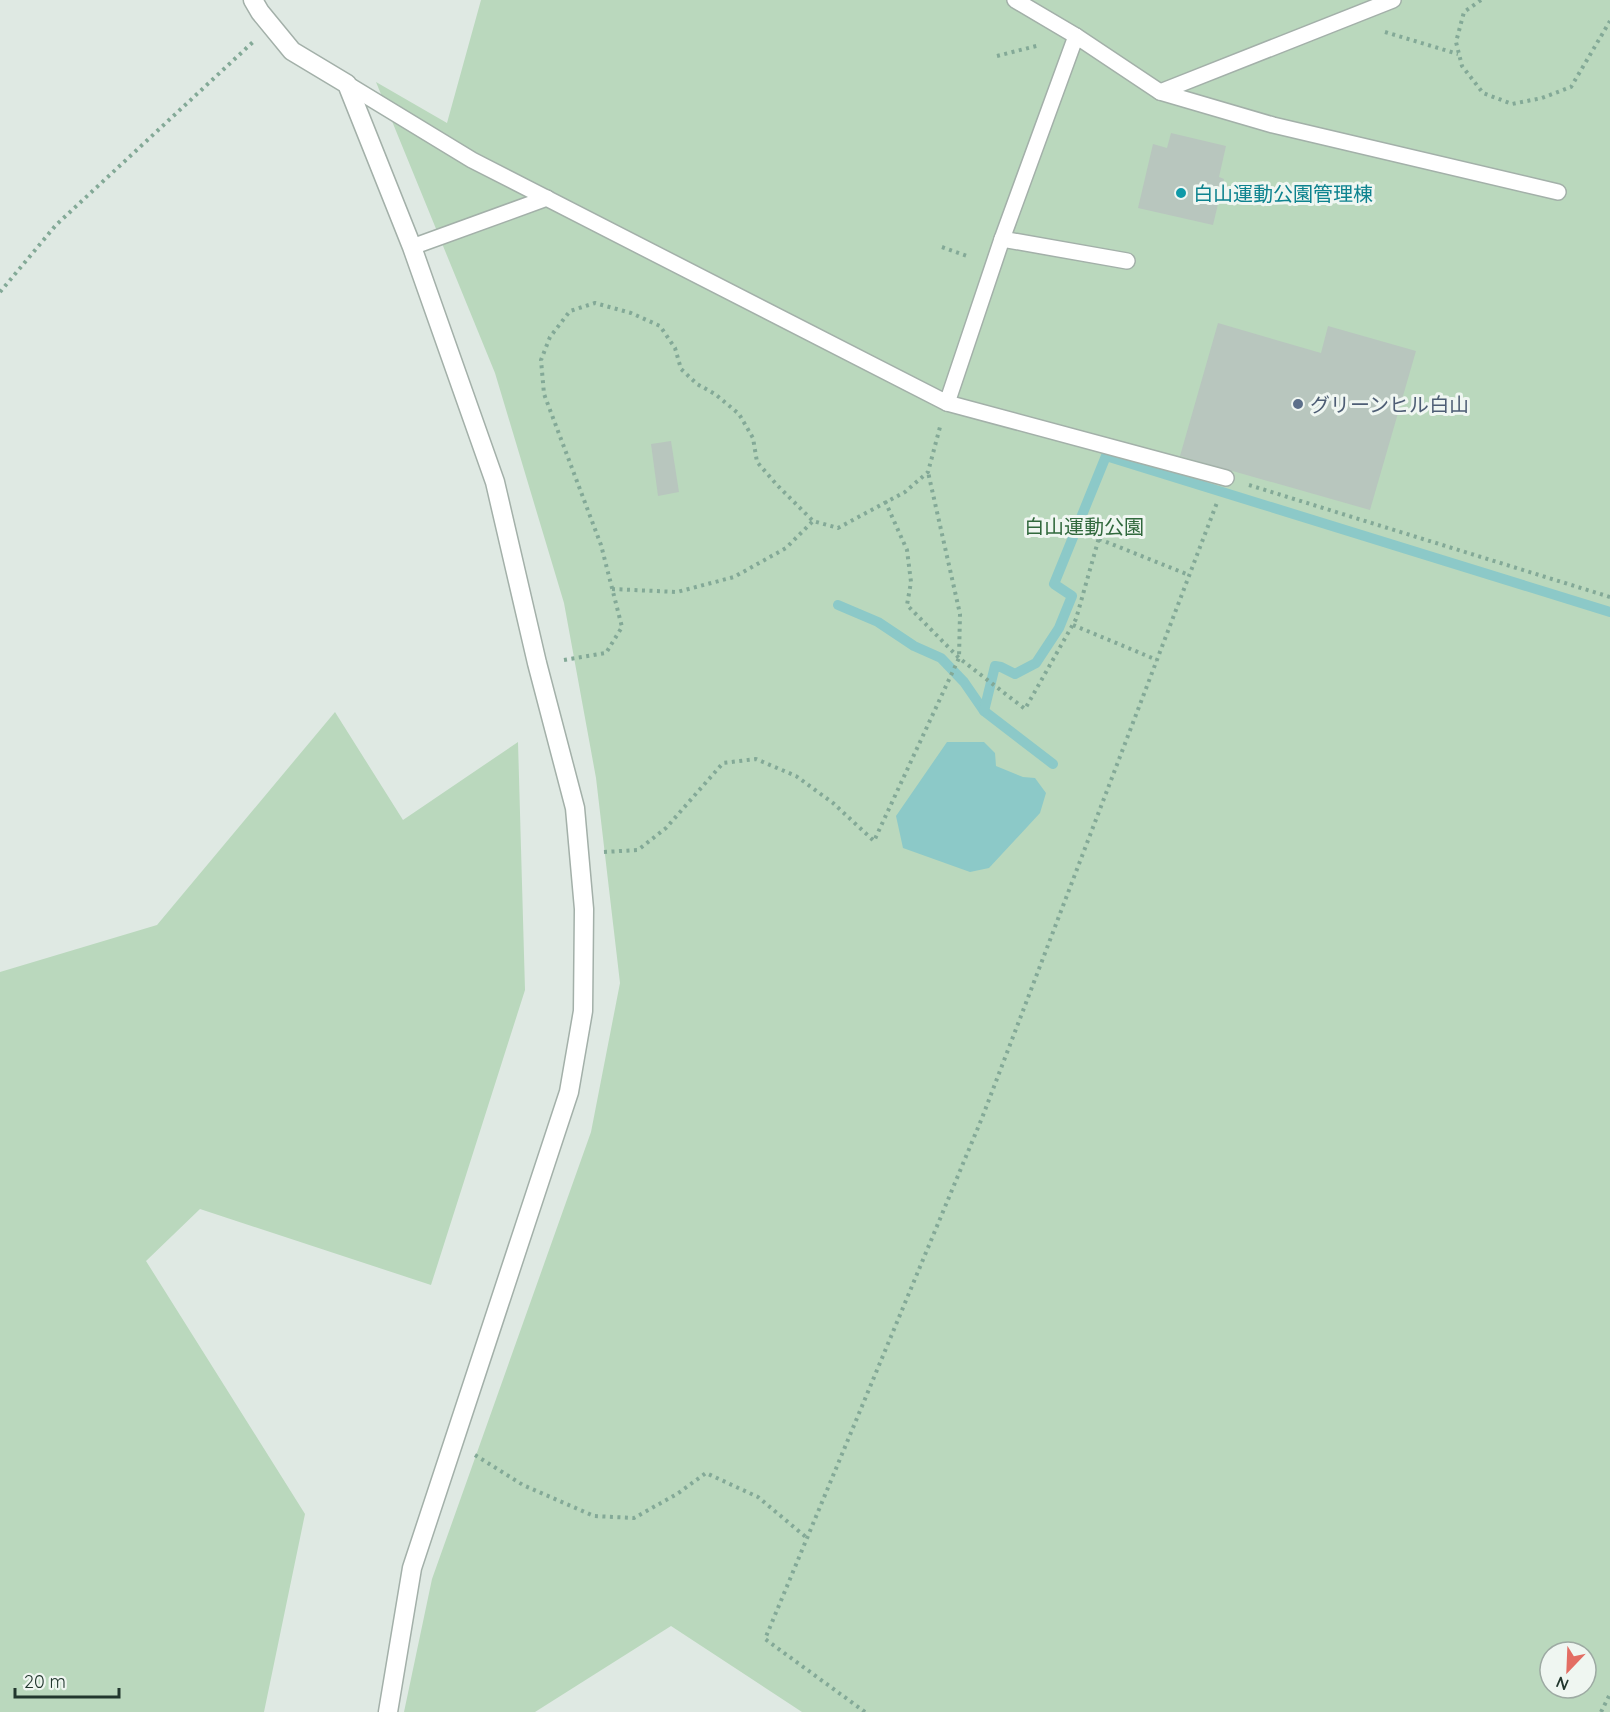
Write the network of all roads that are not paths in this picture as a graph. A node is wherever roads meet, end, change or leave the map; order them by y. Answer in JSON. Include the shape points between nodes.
{"nodes":[{"id":1,"x":253,"y":0,"type":"edge"},
{"id":2,"x":1015,"y":0,"type":"edge"},
{"id":3,"x":1393,"y":0,"type":"edge"},
{"id":4,"x":1076,"y":36,"type":"junction"},
{"id":5,"x":346,"y":84,"type":"junction"},
{"id":6,"x":1160,"y":92,"type":"junction"},
{"id":7,"x":1558,"y":192,"type":"dead end"},
{"id":8,"x":547,"y":198,"type":"junction"},
{"id":9,"x":1002,"y":239,"type":"junction"},
{"id":10,"x":412,"y":247,"type":"junction"},
{"id":11,"x":1127,"y":261,"type":"dead end"},
{"id":12,"x":947,"y":403,"type":"junction"},
{"id":13,"x":1226,"y":478,"type":"road end"},
{"id":14,"x":388,"y":1712,"type":"edge"}],
"edges":[{"from":1,"to":5,"type":"street","via":[[292,51]]},
{"from":2,"to":4,"type":"lane"},
{"from":3,"to":6,"type":"lane"},
{"from":4,"to":6,"type":"lane"},
{"from":4,"to":9,"type":"lane"},
{"from":5,"to":8,"type":"lane","via":[[472,160]]},
{"from":5,"to":10,"type":"street"},
{"from":6,"to":7,"type":"lane","via":[[1273,125]]},
{"from":8,"to":10,"type":"lane"},
{"from":8,"to":12,"type":"lane"},
{"from":9,"to":11,"type":"lane"},
{"from":9,"to":12,"type":"lane"},
{"from":10,"to":14,"type":"street","via":[[495,482],[575,808],[584,909],[583,1011],[569,1092],[412,1568]]},
{"from":12,"to":13,"type":"lane"}]}
